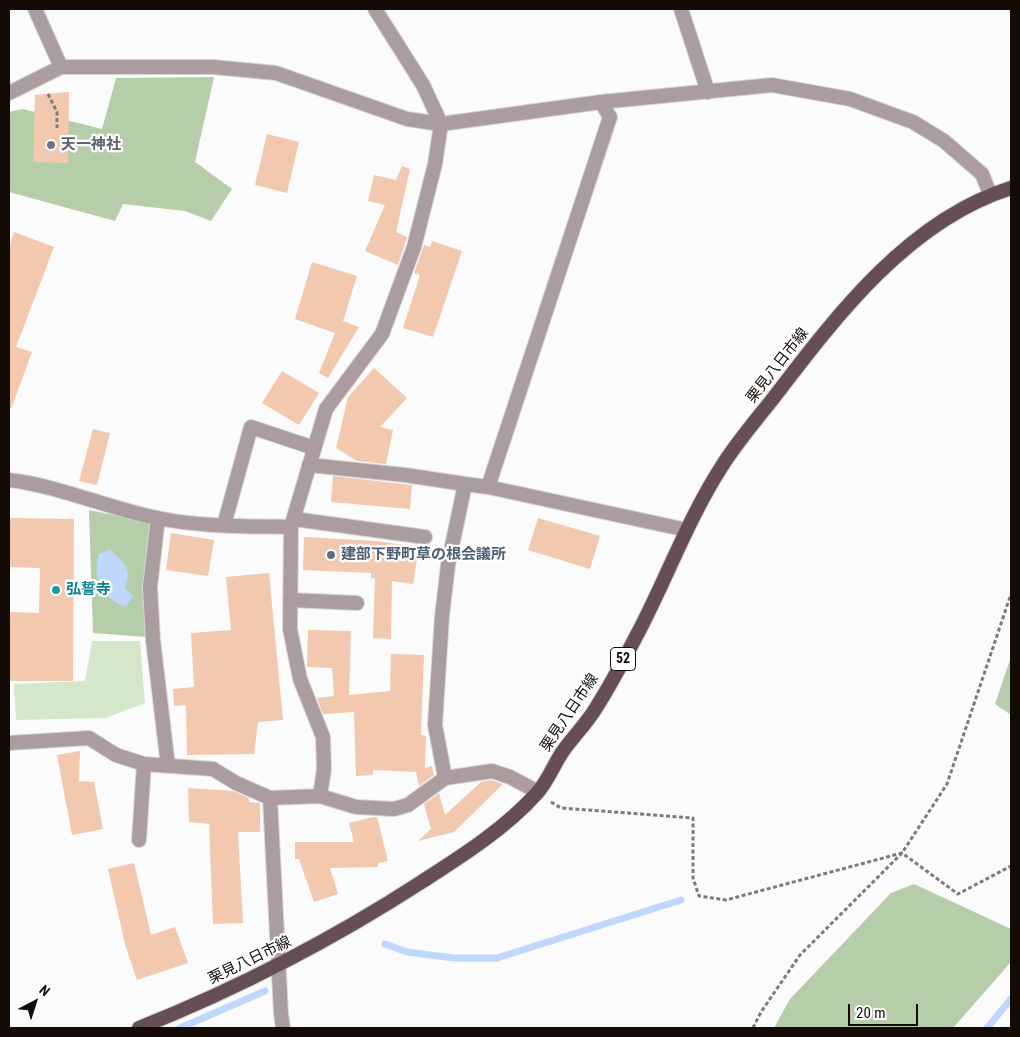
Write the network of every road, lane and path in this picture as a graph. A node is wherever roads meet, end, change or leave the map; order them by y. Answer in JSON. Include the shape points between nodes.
{"nodes":[{"id":1,"x":35,"y":9,"type":"edge"},
{"id":2,"x":375,"y":9,"type":"edge"},
{"id":3,"x":682,"y":9,"type":"edge"},
{"id":4,"x":61,"y":67,"type":"junction"},
{"id":5,"x":40,"y":77,"type":"junction"},
{"id":6,"x":708,"y":92,"type":"junction"},
{"id":7,"x":9,"y":93,"type":"edge"},
{"id":8,"x":601,"y":102,"type":"junction"},
{"id":9,"x":441,"y":124,"type":"junction"},
{"id":10,"x":57,"y":128,"type":"dead end"},
{"id":11,"x":1011,"y":188,"type":"edge"},
{"id":12,"x":990,"y":194,"type":"junction"},
{"id":13,"x":314,"y":448,"type":"junction"},
{"id":14,"x":309,"y":466,"type":"junction"},
{"id":15,"x":9,"y":480,"type":"edge"},
{"id":16,"x":464,"y":484,"type":"junction"},
{"id":17,"x":488,"y":487,"type":"junction"},
{"id":18,"x":158,"y":518,"type":"junction"},
{"id":19,"x":292,"y":523,"type":"junction"},
{"id":20,"x":224,"y":525,"type":"junction"},
{"id":21,"x":688,"y":530,"type":"junction"},
{"id":22,"x":426,"y":537,"type":"dead end"},
{"id":23,"x":1011,"y":594,"type":"edge"},
{"id":24,"x":290,"y":600,"type":"junction"},
{"id":25,"x":357,"y":603,"type":"dead end"},
{"id":26,"x":9,"y":743,"type":"edge"},
{"id":27,"x":144,"y":764,"type":"junction"},
{"id":28,"x":168,"y":766,"type":"junction"},
{"id":29,"x":445,"y":778,"type":"junction"},
{"id":30,"x":538,"y":792,"type":"junction"},
{"id":31,"x":320,"y":796,"type":"junction"},
{"id":32,"x":270,"y":798,"type":"junction"},
{"id":33,"x":139,"y":840,"type":"dead end"},
{"id":34,"x":902,"y":853,"type":"junction"},
{"id":35,"x":1011,"y":866,"type":"edge"},
{"id":36,"x":279,"y":966,"type":"junction"},
{"id":37,"x":139,"y":1028,"type":"edge"},
{"id":38,"x":283,"y":1028,"type":"edge"},
{"id":39,"x":753,"y":1028,"type":"edge"}],
"edges":[{"from":1,"to":4,"type":"street"},
{"from":2,"to":9,"type":"street","via":[[423,85]]},
{"from":3,"to":6,"type":"street"},
{"from":4,"to":5,"type":"street"},
{"from":4,"to":9,"type":"street","via":[[213,66],[276,73],[408,119]]},
{"from":5,"to":7,"type":"street"},
{"from":5,"to":10,"type":"path","via":[[57,112]]},
{"from":6,"to":8,"type":"street"},
{"from":6,"to":12,"type":"street","via":[[772,85],[859,102],[913,122],[944,141],[982,174]]},
{"from":8,"to":9,"type":"street"},
{"from":8,"to":17,"type":"street","via":[[610,117]]},
{"from":9,"to":13,"type":"street","via":[[435,164],[414,247],[382,334],[326,409]]},
{"from":11,"to":12,"type":"main road","name":"栗見八日市線","number":"52"},
{"from":12,"to":21,"type":"main road","name":"栗見八日市線","number":"52","via":[[914,242],[858,294],[722,466]]},
{"from":13,"to":14,"type":"street"},
{"from":13,"to":20,"type":"street","via":[[251,427]]},
{"from":14,"to":16,"type":"street"},
{"from":14,"to":19,"type":"street"},
{"from":15,"to":18,"type":"street"},
{"from":16,"to":17,"type":"street"},
{"from":16,"to":29,"type":"street","via":[[446,582],[434,725]]},
{"from":17,"to":21,"type":"street"},
{"from":18,"to":20,"type":"street"},
{"from":18,"to":28,"type":"street","via":[[150,587]]},
{"from":19,"to":20,"type":"street"},
{"from":19,"to":22,"type":"street"},
{"from":19,"to":24,"type":"street"},
{"from":21,"to":30,"type":"main road","name":"栗見八日市線","number":"52","via":[[640,631],[594,710],[562,752]]},
{"from":23,"to":34,"type":"path","via":[[947,784]]},
{"from":24,"to":25,"type":"street"},
{"from":24,"to":31,"type":"street","via":[[290,629],[300,679],[323,737],[324,769]]},
{"from":26,"to":27,"type":"street","via":[[90,738],[116,756]]},
{"from":27,"to":28,"type":"street"},
{"from":27,"to":33,"type":"street"},
{"from":28,"to":32,"type":"street","via":[[213,769]]},
{"from":29,"to":30,"type":"street","via":[[492,770]]},
{"from":29,"to":31,"type":"street","via":[[408,805],[394,809],[356,807]]},
{"from":30,"to":34,"type":"path","via":[[561,808],[693,818],[693,878],[699,896],[726,900]]},
{"from":30,"to":36,"type":"main road","name":"栗見八日市線","number":"52","via":[[499,828],[447,866],[365,918]]},
{"from":31,"to":32,"type":"street"},
{"from":32,"to":36,"type":"street"},
{"from":34,"to":35,"type":"path","via":[[958,894]]},
{"from":34,"to":39,"type":"path","via":[[800,955]]},
{"from":36,"to":37,"type":"main road","name":"栗見八日市線","number":"52"},
{"from":36,"to":38,"type":"street"}]}
